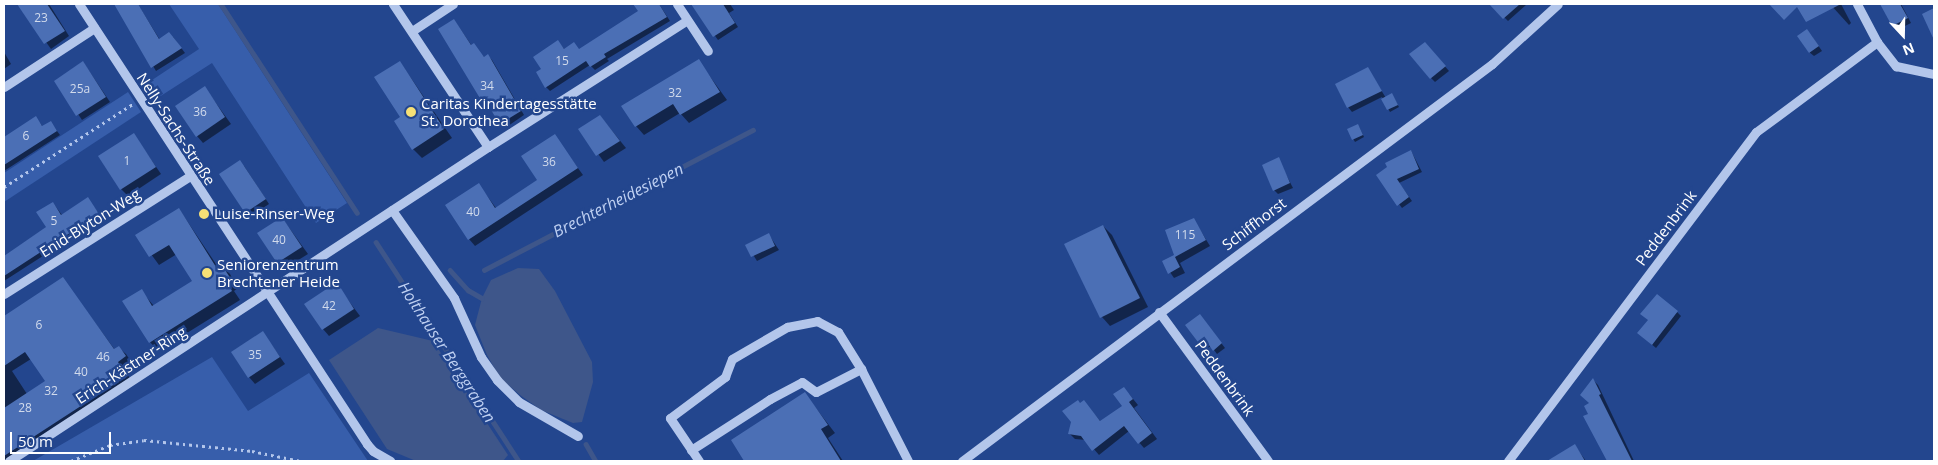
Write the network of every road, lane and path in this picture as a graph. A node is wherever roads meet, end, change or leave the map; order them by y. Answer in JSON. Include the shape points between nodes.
{"nodes":[{"id":1,"x":79,"y":4,"type":"edge"},
{"id":2,"x":393,"y":4,"type":"edge"},
{"id":3,"x":453,"y":4,"type":"edge"},
{"id":4,"x":676,"y":4,"type":"edge"},
{"id":5,"x":1558,"y":4,"type":"edge"},
{"id":6,"x":1857,"y":4,"type":"edge"},
{"id":7,"x":687,"y":20,"type":"junction"},
{"id":8,"x":94,"y":28,"type":"junction"},
{"id":9,"x":412,"y":31,"type":"junction"},
{"id":10,"x":1878,"y":42,"type":"junction"},
{"id":11,"x":708,"y":51,"type":"dead end"},
{"id":12,"x":1934,"y":74,"type":"edge"},
{"id":13,"x":4,"y":86,"type":"edge"},
{"id":14,"x":140,"y":99,"type":"junction"},
{"id":15,"x":488,"y":147,"type":"junction"},
{"id":16,"x":190,"y":176,"type":"junction"},
{"id":17,"x":4,"y":187,"type":"edge"},
{"id":18,"x":392,"y":210,"type":"junction"},
{"id":19,"x":268,"y":292,"type":"junction"},
{"id":20,"x":4,"y":294,"type":"edge"},
{"id":21,"x":1159,"y":312,"type":"junction"},
{"id":22,"x":861,"y":368,"type":"junction"},
{"id":23,"x":578,"y":436,"type":"dead end"},
{"id":24,"x":692,"y":450,"type":"junction"},
{"id":25,"x":9,"y":461,"type":"edge"},
{"id":26,"x":71,"y":461,"type":"edge"},
{"id":27,"x":301,"y":461,"type":"edge"},
{"id":28,"x":390,"y":461,"type":"edge"},
{"id":29,"x":699,"y":461,"type":"edge"},
{"id":30,"x":908,"y":461,"type":"edge"},
{"id":31,"x":962,"y":461,"type":"edge"},
{"id":32,"x":1268,"y":461,"type":"edge"},
{"id":33,"x":1508,"y":461,"type":"edge"}],
"edges":[{"from":1,"to":8,"type":"street","name":"Nelly-Sachs-Straße"},
{"from":2,"to":9,"type":"street"},
{"from":3,"to":9,"type":"street"},
{"from":4,"to":7,"type":"street"},
{"from":5,"to":21,"type":"street","name":"Schiffhorst","via":[[1492,64]]},
{"from":6,"to":10,"type":"street"},
{"from":7,"to":11,"type":"street"},
{"from":7,"to":15,"type":"street","name":"Erich-Kästner-Ring"},
{"from":8,"to":13,"type":"street"},
{"from":8,"to":14,"type":"street","name":"Nelly-Sachs-Straße"},
{"from":9,"to":15,"type":"street"},
{"from":10,"to":12,"type":"street","via":[[1896,66]]},
{"from":10,"to":33,"type":"street","name":"Peddenbrink","via":[[1756,132]]},
{"from":14,"to":16,"type":"street","name":"Nelly-Sachs-Straße"},
{"from":14,"to":17,"type":"path"},
{"from":15,"to":18,"type":"street","name":"Erich-Kästner-Ring"},
{"from":16,"to":19,"type":"street","name":"Nelly-Sachs-Straße"},
{"from":16,"to":20,"type":"street","name":"Enid-Blyton-Weg"},
{"from":18,"to":19,"type":"street","name":"Erich-Kästner-Ring"},
{"from":18,"to":23,"type":"street","via":[[454,298],[481,357],[497,380],[519,402]]},
{"from":19,"to":25,"type":"street","name":"Erich-Kästner-Ring"},
{"from":19,"to":28,"type":"street","name":"Nelly-Sachs-Straße","via":[[367,444],[373,452]]},
{"from":21,"to":31,"type":"street","name":"Schiffhorst"},
{"from":21,"to":32,"type":"street","name":"Peddenbrink"},
{"from":22,"to":24,"type":"street","via":[[816,392],[802,382]]},
{"from":22,"to":24,"type":"street","via":[[838,332],[817,321],[787,327],[732,359],[725,378],[670,418]]},
{"from":22,"to":30,"type":"street"},
{"from":24,"to":29,"type":"street"},
{"from":26,"to":27,"type":"path","via":[[110,445],[144,440],[252,451]]}]}
